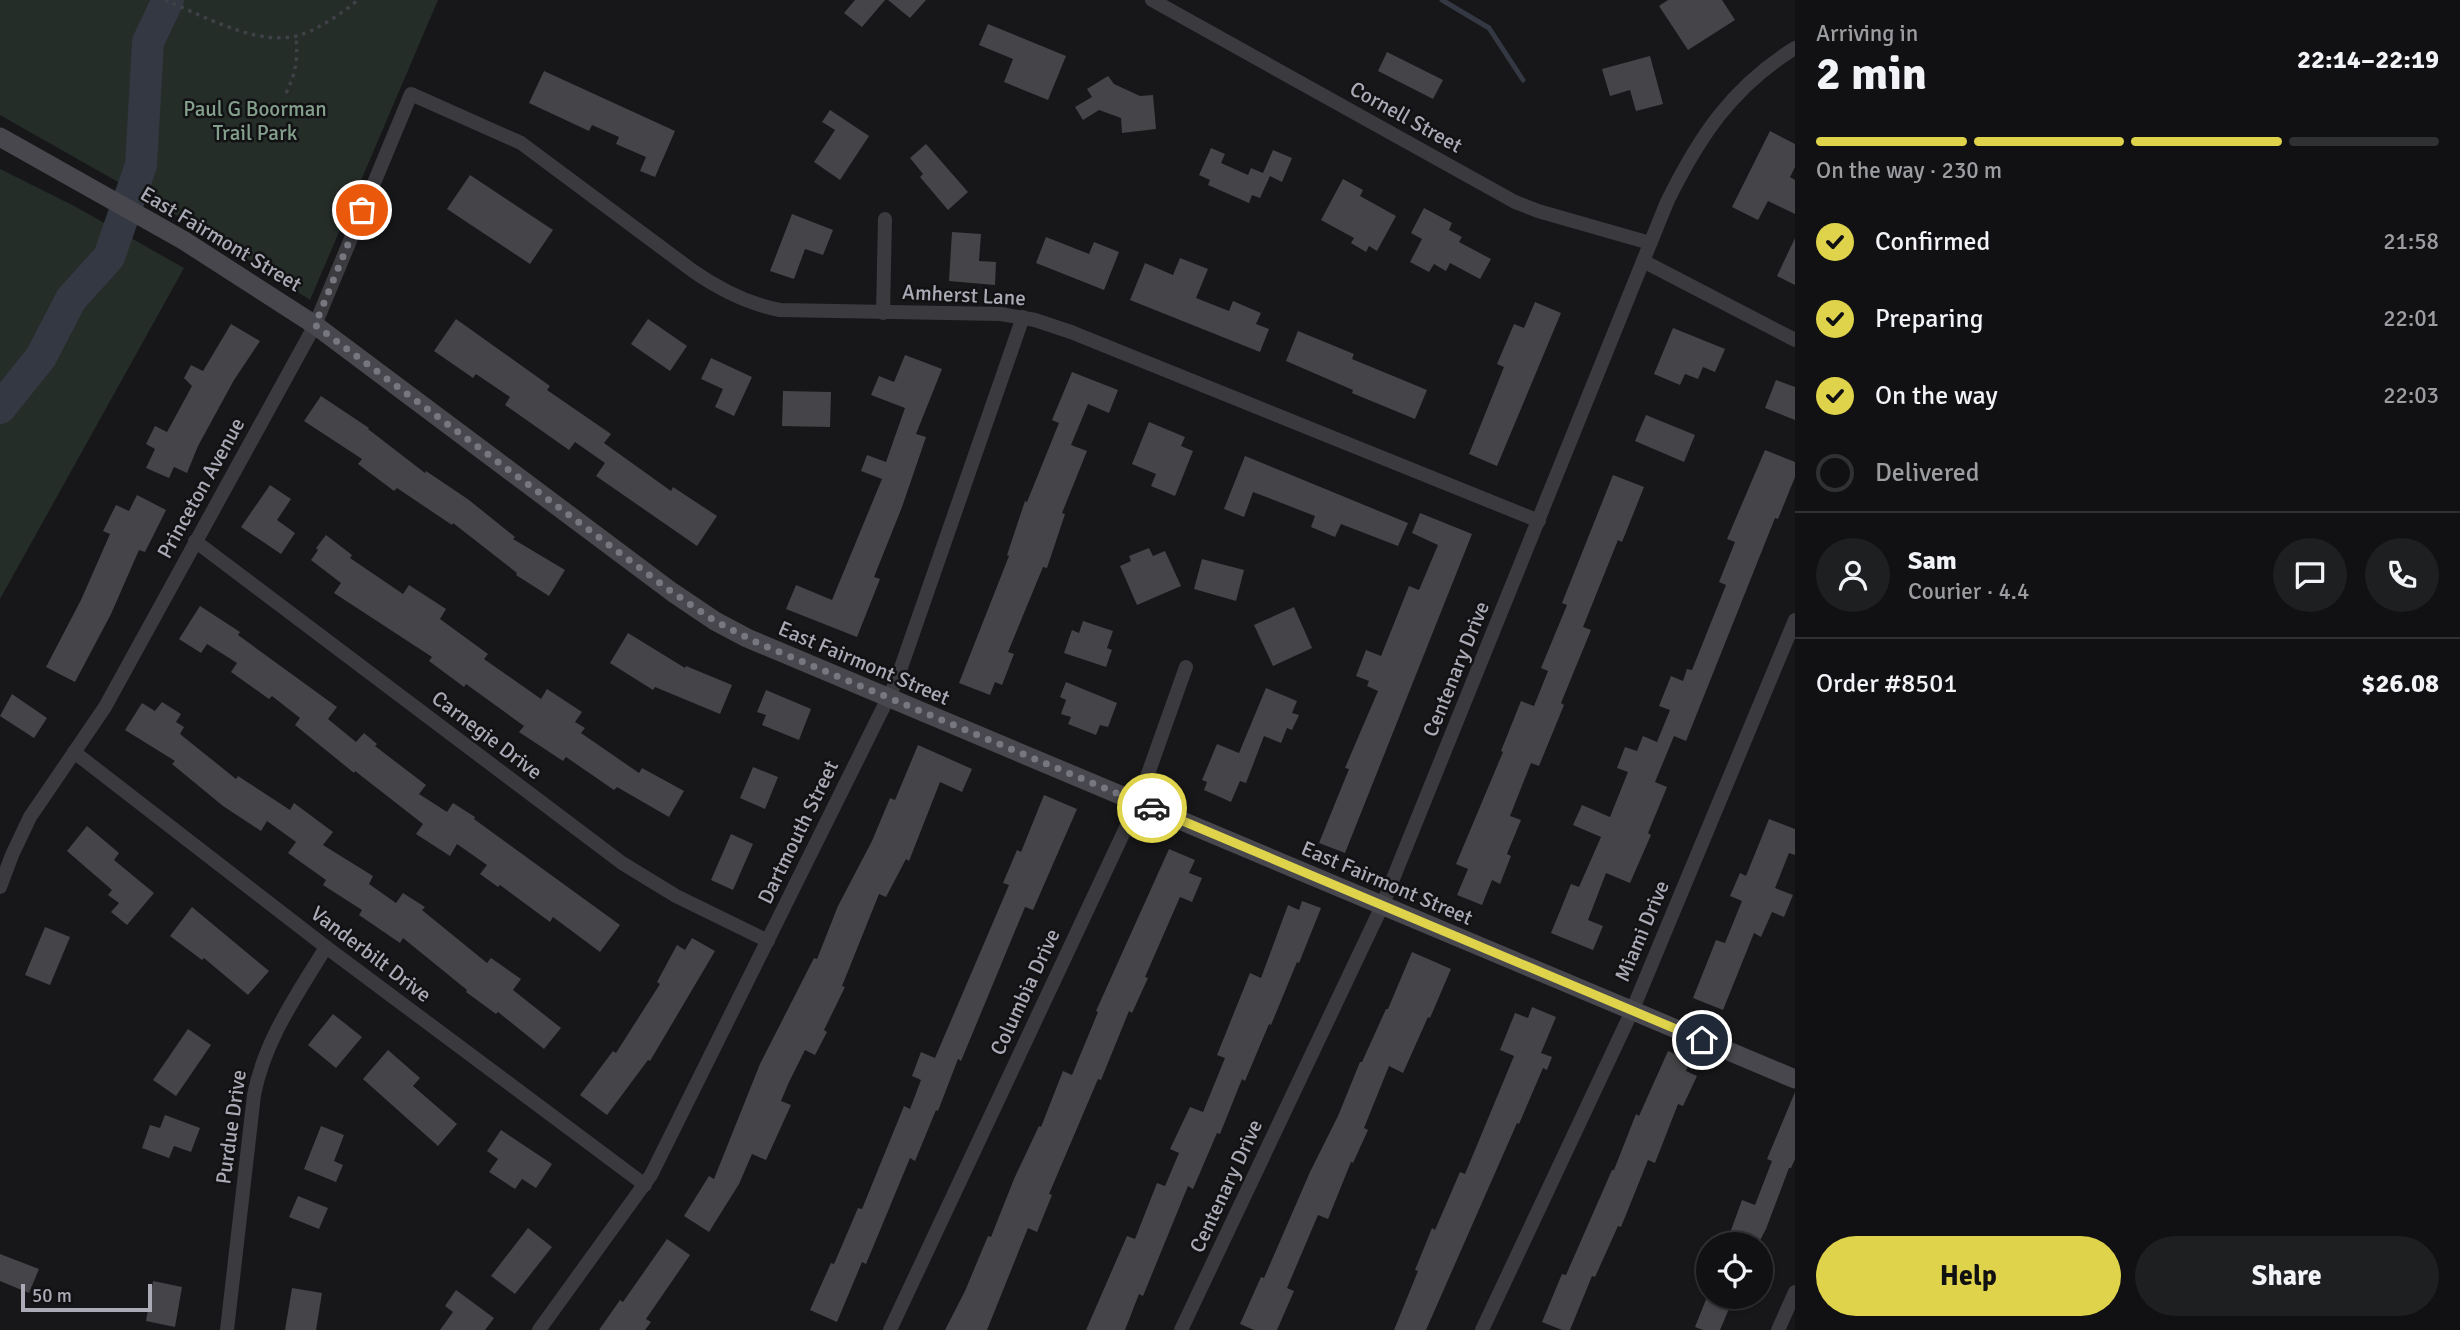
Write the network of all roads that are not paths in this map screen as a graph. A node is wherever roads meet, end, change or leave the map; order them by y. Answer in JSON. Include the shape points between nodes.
{"nodes":[{"id":1,"x":1152,"y":0,"type":"edge"},
{"id":2,"x":1795,"y":48,"type":"edge"},
{"id":3,"x":411,"y":94,"type":"joint"},
{"id":4,"x":0,"y":137,"type":"edge"},
{"id":5,"x":885,"y":219,"type":"dead end"},
{"id":6,"x":1650,"y":243,"type":"junction"},
{"id":7,"x":1643,"y":261,"type":"junction"},
{"id":8,"x":883,"y":313,"type":"junction"},
{"id":9,"x":1023,"y":317,"type":"junction"},
{"id":10,"x":315,"y":325,"type":"junction"},
{"id":11,"x":1795,"y":340,"type":"edge"},
{"id":12,"x":1539,"y":521,"type":"junction"},
{"id":13,"x":195,"y":541,"type":"junction"},
{"id":14,"x":1795,"y":620,"type":"edge"},
{"id":15,"x":1185,"y":667,"type":"dead end"},
{"id":16,"x":888,"y":698,"type":"junction"},
{"id":17,"x":74,"y":752,"type":"junction"},
{"id":18,"x":1138,"y":802,"type":"junction"},
{"id":19,"x":0,"y":887,"type":"edge"},
{"id":20,"x":1382,"y":906,"type":"junction"},
{"id":21,"x":768,"y":941,"type":"junction"},
{"id":22,"x":326,"y":947,"type":"junction"},
{"id":23,"x":1632,"y":1011,"type":"junction"},
{"id":24,"x":1795,"y":1079,"type":"edge"},
{"id":25,"x":645,"y":1185,"type":"junction"},
{"id":26,"x":1795,"y":1292,"type":"edge"},
{"id":27,"x":227,"y":1330,"type":"edge"},
{"id":28,"x":539,"y":1330,"type":"edge"},
{"id":29,"x":890,"y":1330,"type":"edge"},
{"id":30,"x":1181,"y":1330,"type":"edge"},
{"id":31,"x":1482,"y":1330,"type":"edge"},
{"id":32,"x":1778,"y":1330,"type":"edge"}],
"edges":[{"from":1,"to":6,"type":"street","name":"Cornell Street","via":[[1515,202]]},
{"from":2,"to":6,"type":"street","name":"Centenary Drive","via":[[1749,83],[1713,121],[1685,166]]},
{"from":3,"to":8,"type":"street","name":"Amherst Lane","via":[[521,143],[693,271],[736,296],[780,310]]},
{"from":3,"to":10,"type":"street","name":"Princeton Avenue"},
{"from":4,"to":10,"type":"street","name":"East Fairmont Street","via":[[183,240]]},
{"from":5,"to":8,"type":"street"},
{"from":6,"to":7,"type":"street","name":"Centenary Drive"},
{"from":7,"to":11,"type":"street"},
{"from":7,"to":12,"type":"street","name":"Centenary Drive"},
{"from":8,"to":9,"type":"street","name":"Amherst Lane"},
{"from":9,"to":12,"type":"street","name":"Amherst Lane","via":[[1071,332]]},
{"from":9,"to":16,"type":"street","name":"Dartmouth Street"},
{"from":10,"to":13,"type":"street","name":"Princeton Avenue"},
{"from":10,"to":16,"type":"street","name":"East Fairmont Street","via":[[702,612],[758,643]]},
{"from":12,"to":20,"type":"street","name":"Centenary Drive"},
{"from":13,"to":17,"type":"street","name":"Princeton Avenue","via":[[110,700]]},
{"from":13,"to":21,"type":"street","name":"Carnegie Drive","via":[[622,863],[676,897]]},
{"from":14,"to":23,"type":"street","name":"Miami Drive"},
{"from":15,"to":18,"type":"street","name":"Columbia Drive"},
{"from":16,"to":18,"type":"street","name":"East Fairmont Street"},
{"from":16,"to":21,"type":"street","name":"Dartmouth Street"},
{"from":17,"to":19,"type":"street","name":"Princeton Avenue","via":[[30,817]]},
{"from":17,"to":22,"type":"street","name":"Vanderbilt Drive"},
{"from":18,"to":20,"type":"street","name":"East Fairmont Street"},
{"from":18,"to":29,"type":"street","name":"Columbia Drive"},
{"from":20,"to":23,"type":"street","name":"East Fairmont Street"},
{"from":20,"to":30,"type":"street","name":"Centenary Drive"},
{"from":21,"to":25,"type":"street","name":"Dartmouth Street"},
{"from":22,"to":25,"type":"street","name":"Vanderbilt Drive"},
{"from":22,"to":27,"type":"street","name":"Purdue Drive","via":[[275,1031],[258,1073]]},
{"from":23,"to":24,"type":"street","name":"East Fairmont Street"},
{"from":23,"to":31,"type":"street","name":"Miami Drive"},
{"from":25,"to":28,"type":"street","name":"Dartmouth Street"},
{"from":26,"to":32,"type":"street"}]}
